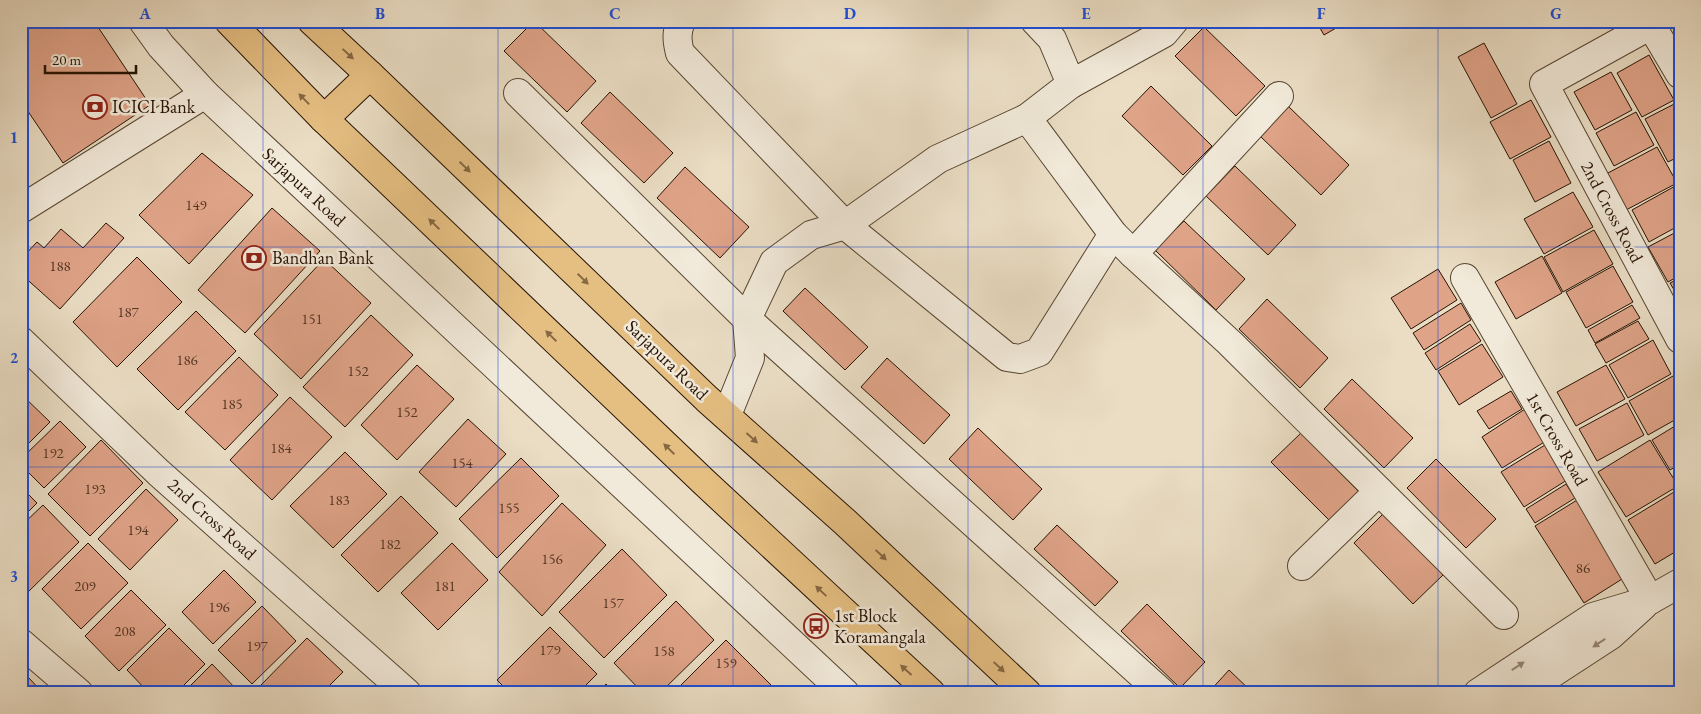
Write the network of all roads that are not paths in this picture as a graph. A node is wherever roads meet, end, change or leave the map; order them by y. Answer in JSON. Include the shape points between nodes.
{"nodes":[{"id":1,"x":144,"y":21,"type":"edge"},
{"id":2,"x":229,"y":21,"type":"edge"},
{"id":3,"x":312,"y":21,"type":"edge"},
{"id":4,"x":681,"y":21,"type":"edge"},
{"id":5,"x":1035,"y":21,"type":"edge"},
{"id":6,"x":1174,"y":21,"type":"edge"},
{"id":7,"x":1655,"y":23,"type":"edge"},
{"id":8,"x":1680,"y":74,"type":"edge"},
{"id":9,"x":370,"y":75,"type":"junction"},
{"id":10,"x":1071,"y":84,"type":"junction"},
{"id":11,"x":518,"y":93,"type":"dead end"},
{"id":12,"x":205,"y":94,"type":"junction"},
{"id":13,"x":1279,"y":96,"type":"dead end"},
{"id":14,"x":1027,"y":118,"type":"junction"},
{"id":15,"x":324,"y":120,"type":"junction"},
{"id":16,"x":21,"y":209,"type":"edge"},
{"id":17,"x":845,"y":225,"type":"junction"},
{"id":18,"x":1113,"y":234,"type":"junction"},
{"id":19,"x":1133,"y":254,"type":"junction"},
{"id":20,"x":1465,"y":278,"type":"dead end"},
{"id":21,"x":746,"y":319,"type":"junction"},
{"id":22,"x":1680,"y":339,"type":"edge"},
{"id":23,"x":21,"y":341,"type":"edge"},
{"id":24,"x":727,"y":415,"type":"junction"},
{"id":25,"x":1379,"y":490,"type":"junction"},
{"id":26,"x":1302,"y":566,"type":"dead end"},
{"id":27,"x":1680,"y":583,"type":"edge"},
{"id":28,"x":1650,"y":600,"type":"junction"},
{"id":29,"x":1504,"y":615,"type":"dead end"},
{"id":30,"x":21,"y":643,"type":"edge"},
{"id":31,"x":79,"y":693,"type":"edge"},
{"id":32,"x":407,"y":693,"type":"edge"},
{"id":33,"x":845,"y":693,"type":"edge"},
{"id":34,"x":931,"y":693,"type":"edge"},
{"id":35,"x":1027,"y":693,"type":"edge"},
{"id":36,"x":1162,"y":693,"type":"edge"},
{"id":37,"x":1478,"y":693,"type":"edge"},
{"id":38,"x":1522,"y":693,"type":"edge"}],
"edges":[{"from":1,"to":12,"type":"street","name":"Sarjapura Road","via":[[161,46]]},
{"from":15,"to":2,"type":"main road","one_way":true},
{"from":3,"to":9,"type":"main road","name":"Sarjapura Road","one_way":true},
{"from":4,"to":17,"type":"street","via":[[677,39],[680,53]]},
{"from":5,"to":10,"type":"street","via":[[1052,38]]},
{"from":6,"to":10,"type":"street","via":[[1164,33]]},
{"from":7,"to":8,"type":"street"},
{"from":7,"to":22,"type":"street","name":"2nd Cross Road","via":[[1544,84]]},
{"from":9,"to":15,"type":"main road"},
{"from":9,"to":24,"type":"main road","name":"Sarjapura Road","one_way":true},
{"from":10,"to":14,"type":"street"},
{"from":11,"to":21,"type":"street"},
{"from":12,"to":16,"type":"street"},
{"from":12,"to":33,"type":"street","name":"Sarjapura Road"},
{"from":13,"to":19,"type":"street"},
{"from":14,"to":17,"type":"street","via":[[938,159]]},
{"from":14,"to":18,"type":"street"},
{"from":34,"to":15,"type":"main road","one_way":true},
{"from":17,"to":18,"type":"street","via":[[1007,357],[1020,359],[1039,352]]},
{"from":17,"to":21,"type":"street","via":[[812,235],[774,262]]},
{"from":18,"to":19,"type":"street"},
{"from":19,"to":25,"type":"street","via":[[1230,343]]},
{"from":20,"to":28,"type":"street","name":"1st Cross Road"},
{"from":21,"to":24,"type":"street","via":[[750,358]]},
{"from":21,"to":36,"type":"street"},
{"from":23,"to":32,"type":"street","name":"2nd Cross Road","via":[[159,473]]},
{"from":24,"to":35,"type":"main road","name":"Sarjapura Road","one_way":true},
{"from":25,"to":26,"type":"street"},
{"from":25,"to":29,"type":"street"},
{"from":27,"to":28,"type":"street"},
{"from":37,"to":28,"type":"street","one_way":true,"via":[[1594,617]]},
{"from":28,"to":38,"type":"street","one_way":true,"via":[[1611,635]]},
{"from":30,"to":31,"type":"street"}]}
